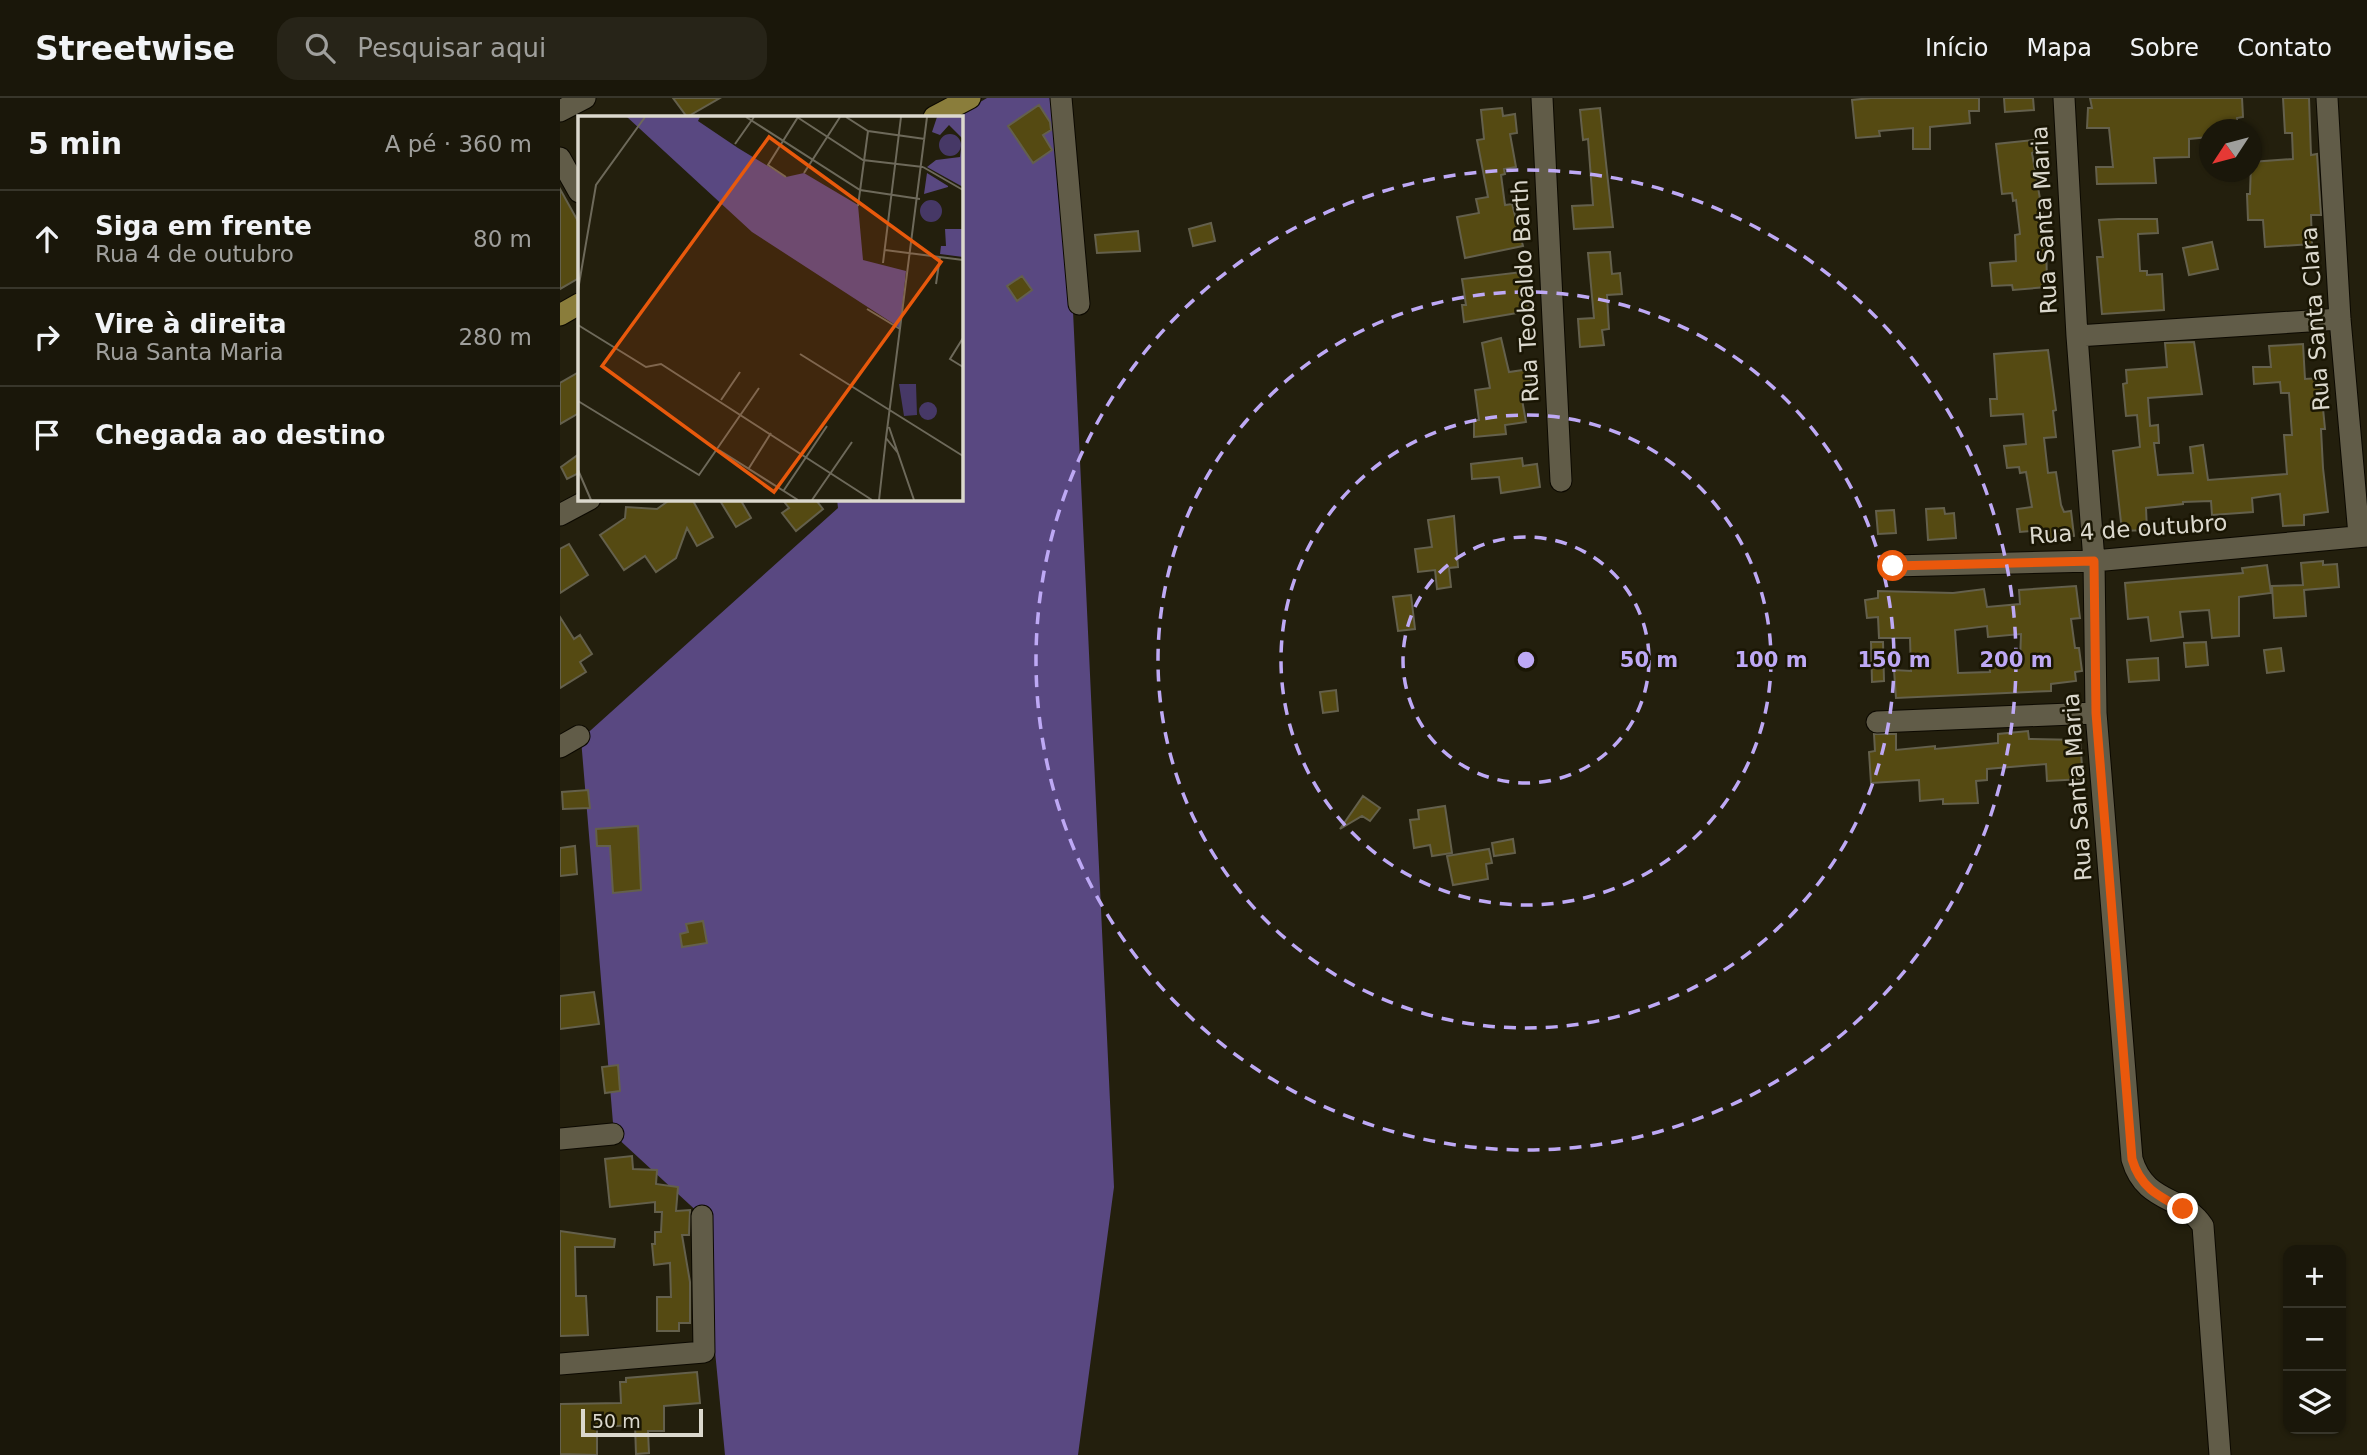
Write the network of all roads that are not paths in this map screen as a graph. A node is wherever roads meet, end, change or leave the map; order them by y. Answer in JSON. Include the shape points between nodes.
{"nodes":[{"id":1,"x":585,"y":98,"type":"edge"},
{"id":2,"x":970,"y":98,"type":"edge"},
{"id":3,"x":1061,"y":98,"type":"edge"},
{"id":4,"x":1542,"y":98,"type":"edge"},
{"id":5,"x":2064,"y":98,"type":"edge"},
{"id":6,"x":2327,"y":98,"type":"edge"},
{"id":7,"x":560,"y":111,"type":"edge"},
{"id":8,"x":936,"y":116,"type":"edge"},
{"id":9,"x":560,"y":158,"type":"edge"},
{"id":10,"x":578,"y":190,"type":"edge"},
{"id":11,"x":1079,"y":304,"type":"dead end"},
{"id":12,"x":578,"y":305,"type":"edge"},
{"id":13,"x":560,"y":314,"type":"edge"},
{"id":14,"x":2340,"y":318,"type":"junction"},
{"id":15,"x":2077,"y":335,"type":"junction"},
{"id":16,"x":1560,"y":481,"type":"dead end"},
{"id":17,"x":588,"y":500,"type":"edge"},
{"id":18,"x":560,"y":515,"type":"edge"},
{"id":19,"x":2363,"y":536,"type":"edge"},
{"id":20,"x":2094,"y":561,"type":"junction"},
{"id":21,"x":1893,"y":566,"type":"dead end"},
{"id":22,"x":2096,"y":713,"type":"junction"},
{"id":23,"x":1877,"y":722,"type":"dead end"},
{"id":24,"x":579,"y":736,"type":"dead end"},
{"id":25,"x":560,"y":747,"type":"edge"},
{"id":26,"x":613,"y":1135,"type":"dead end"},
{"id":27,"x":560,"y":1139,"type":"edge"},
{"id":28,"x":702,"y":1216,"type":"dead end"},
{"id":29,"x":560,"y":1364,"type":"edge"},
{"id":30,"x":2220,"y":1455,"type":"edge"}],
"edges":[{"from":1,"to":7,"type":"street"},
{"from":2,"to":8,"type":"main road"},
{"from":3,"to":11,"type":"street"},
{"from":4,"to":16,"type":"street","name":"Rua Teobaldo Barth"},
{"from":5,"to":15,"type":"street","name":"Rua Santa Maria"},
{"from":6,"to":14,"type":"street","name":"Rua Santa Clara"},
{"from":9,"to":10,"type":"street"},
{"from":12,"to":13,"type":"main road"},
{"from":14,"to":15,"type":"street"},
{"from":14,"to":19,"type":"street","name":"Rua Santa Clara"},
{"from":15,"to":20,"type":"street","name":"Rua Santa Maria"},
{"from":17,"to":18,"type":"street"},
{"from":19,"to":20,"type":"street","name":"Rua 4 de outubro"},
{"from":20,"to":21,"type":"street","name":"Rua 4 de outubro"},
{"from":20,"to":22,"type":"street","name":"Rua Santa Maria"},
{"from":22,"to":23,"type":"street"},
{"from":22,"to":30,"type":"street","name":"Rua Santa Maria","via":[[2132,1159],[2137,1177],[2153,1193],[2197,1216],[2203,1226]]},
{"from":24,"to":25,"type":"street"},
{"from":26,"to":27,"type":"street"},
{"from":28,"to":29,"type":"street","via":[[704,1352]]}]}
